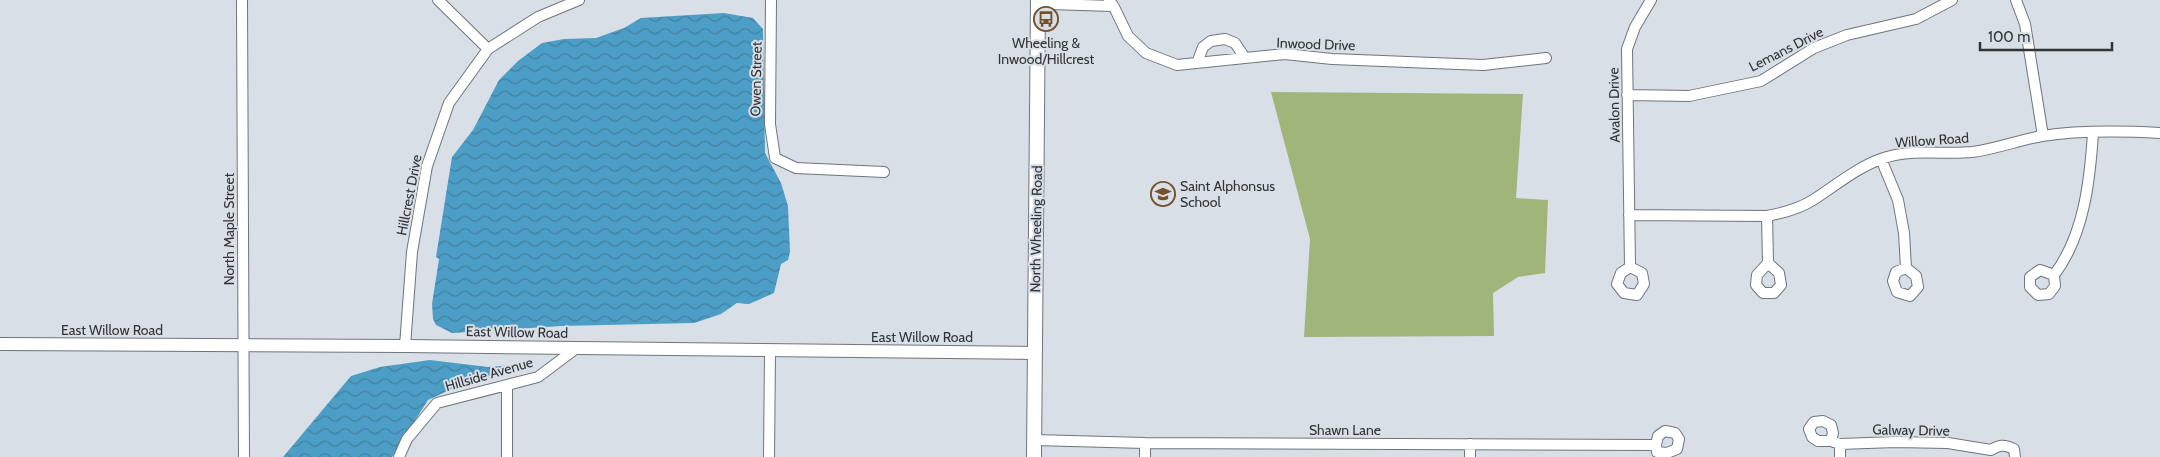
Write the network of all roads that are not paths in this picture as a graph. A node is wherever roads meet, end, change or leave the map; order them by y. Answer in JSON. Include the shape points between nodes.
{"nodes":[{"id":1,"x":242,"y":0,"type":"edge"},
{"id":2,"x":438,"y":0,"type":"edge"},
{"id":3,"x":579,"y":0,"type":"edge"},
{"id":4,"x":771,"y":0,"type":"edge"},
{"id":5,"x":1038,"y":0,"type":"edge"},
{"id":6,"x":1651,"y":0,"type":"edge"},
{"id":7,"x":1952,"y":0,"type":"edge"},
{"id":8,"x":2016,"y":0,"type":"edge"},
{"id":9,"x":1110,"y":3,"type":"edge"},
{"id":10,"x":488,"y":49,"type":"junction"},
{"id":11,"x":1245,"y":58,"type":"junction"},
{"id":12,"x":1546,"y":58,"type":"dead end"},
{"id":13,"x":1197,"y":63,"type":"junction"},
{"id":14,"x":1627,"y":95,"type":"junction"},
{"id":15,"x":2093,"y":133,"type":"junction"},
{"id":16,"x":2160,"y":133,"type":"edge"},
{"id":17,"x":2043,"y":136,"type":"junction"},
{"id":18,"x":1881,"y":159,"type":"junction"},
{"id":19,"x":884,"y":172,"type":"dead end"},
{"id":20,"x":1630,"y":216,"type":"junction"},
{"id":21,"x":1767,"y":216,"type":"junction"},
{"id":22,"x":1768,"y":263,"type":"dead end"},
{"id":23,"x":1630,"y":267,"type":"dead end"},
{"id":24,"x":1906,"y":268,"type":"dead end"},
{"id":25,"x":2054,"y":275,"type":"dead end"},
{"id":26,"x":0,"y":344,"type":"edge"},
{"id":27,"x":243,"y":346,"type":"junction"},
{"id":28,"x":405,"y":346,"type":"junction"},
{"id":29,"x":578,"y":348,"type":"junction"},
{"id":30,"x":770,"y":351,"type":"junction"},
{"id":31,"x":1034,"y":353,"type":"junction"},
{"id":32,"x":507,"y":385,"type":"junction"},
{"id":33,"x":1034,"y":440,"type":"junction"},
{"id":34,"x":1145,"y":443,"type":"junction"},
{"id":35,"x":1470,"y":444,"type":"junction"},
{"id":36,"x":1657,"y":451,"type":"edge"},
{"id":37,"x":1992,"y":454,"type":"edge"},
{"id":38,"x":244,"y":457,"type":"edge"},
{"id":39,"x":399,"y":457,"type":"edge"},
{"id":40,"x":507,"y":457,"type":"edge"},
{"id":41,"x":769,"y":457,"type":"edge"},
{"id":42,"x":1034,"y":457,"type":"edge"},
{"id":43,"x":1145,"y":457,"type":"edge"},
{"id":44,"x":1470,"y":457,"type":"edge"},
{"id":45,"x":1840,"y":457,"type":"edge"},
{"id":46,"x":2015,"y":457,"type":"edge"}],
"edges":[{"from":1,"to":27,"type":"street","name":"North Maple Street"},
{"from":2,"to":10,"type":"street"},
{"from":3,"to":10,"type":"street","name":"Hillcrest Drive","via":[[538,16]]},
{"from":4,"to":19,"type":"street","name":"Owen Street","via":[[770,124],[775,158],[796,168]]},
{"from":5,"to":9,"type":"street","name":"Inwood Drive","via":[[1050,4]]},
{"from":5,"to":31,"type":"main road","name":"North Wheeling Road"},
{"from":6,"to":14,"type":"street","name":"Avalon Drive","via":[[1627,49]]},
{"from":7,"to":14,"type":"street","name":"Lemans Drive","via":[[1916,20],[1847,35],[1814,48],[1761,81],[1689,96]]},
{"from":8,"to":17,"type":"street","via":[[2025,24]]},
{"from":9,"to":13,"type":"street","name":"Inwood Drive","via":[[1128,36],[1146,53],[1176,65]]},
{"from":10,"to":28,"type":"street","name":"Hillcrest Drive","via":[[449,103],[427,166],[412,252]]},
{"from":11,"to":12,"type":"street","name":"Inwood Drive","via":[[1285,54],[1483,65]]},
{"from":11,"to":13,"type":"street","name":"Inwood Drive"},
{"from":11,"to":13,"type":"street","via":[[1235,43],[1225,39],[1211,41],[1203,47]]},
{"from":14,"to":20,"type":"street","name":"Avalon Drive"},
{"from":15,"to":16,"type":"street","name":"Willow Road"},
{"from":15,"to":17,"type":"street","name":"Willow Road"},
{"from":15,"to":25,"type":"street","via":[[2088,194],[2066,260]]},
{"from":17,"to":18,"type":"street","name":"Willow Road","via":[[1972,152],[1905,154]]},
{"from":18,"to":21,"type":"street","name":"Willow Road","via":[[1812,201]]},
{"from":18,"to":24,"type":"street","via":[[1898,200]]},
{"from":20,"to":21,"type":"street","name":"Willow Road"},
{"from":20,"to":23,"type":"street","name":"Avalon Drive"},
{"from":21,"to":22,"type":"street"},
{"from":26,"to":27,"type":"street","name":"East Willow Road"},
{"from":27,"to":28,"type":"street","name":"East Willow Road"},
{"from":27,"to":38,"type":"street","name":"North Maple Street"},
{"from":28,"to":29,"type":"street","name":"East Willow Road"},
{"from":29,"to":30,"type":"street","name":"East Willow Road"},
{"from":29,"to":32,"type":"street","name":"Hillside Avenue","via":[[538,377]]},
{"from":30,"to":31,"type":"street","name":"East Willow Road"},
{"from":30,"to":41,"type":"street"},
{"from":31,"to":33,"type":"main road","name":"North Wheeling Road"},
{"from":32,"to":39,"type":"street","name":"Hillside Avenue","via":[[437,403],[407,439]]},
{"from":32,"to":40,"type":"street"},
{"from":33,"to":34,"type":"street","name":"Shawn Lane"},
{"from":33,"to":42,"type":"main road","name":"North Wheeling Road"},
{"from":34,"to":35,"type":"street","name":"Shawn Lane"},
{"from":34,"to":43,"type":"street"},
{"from":35,"to":36,"type":"street","name":"Shawn Lane"},
{"from":35,"to":44,"type":"street"},
{"from":37,"to":45,"type":"street","name":"Galway Drive","via":[[1948,443],[1835,442]]},
{"from":37,"to":46,"type":"street","name":"Galway Drive","via":[[1998,446],[2007,445],[2014,448]]}]}
